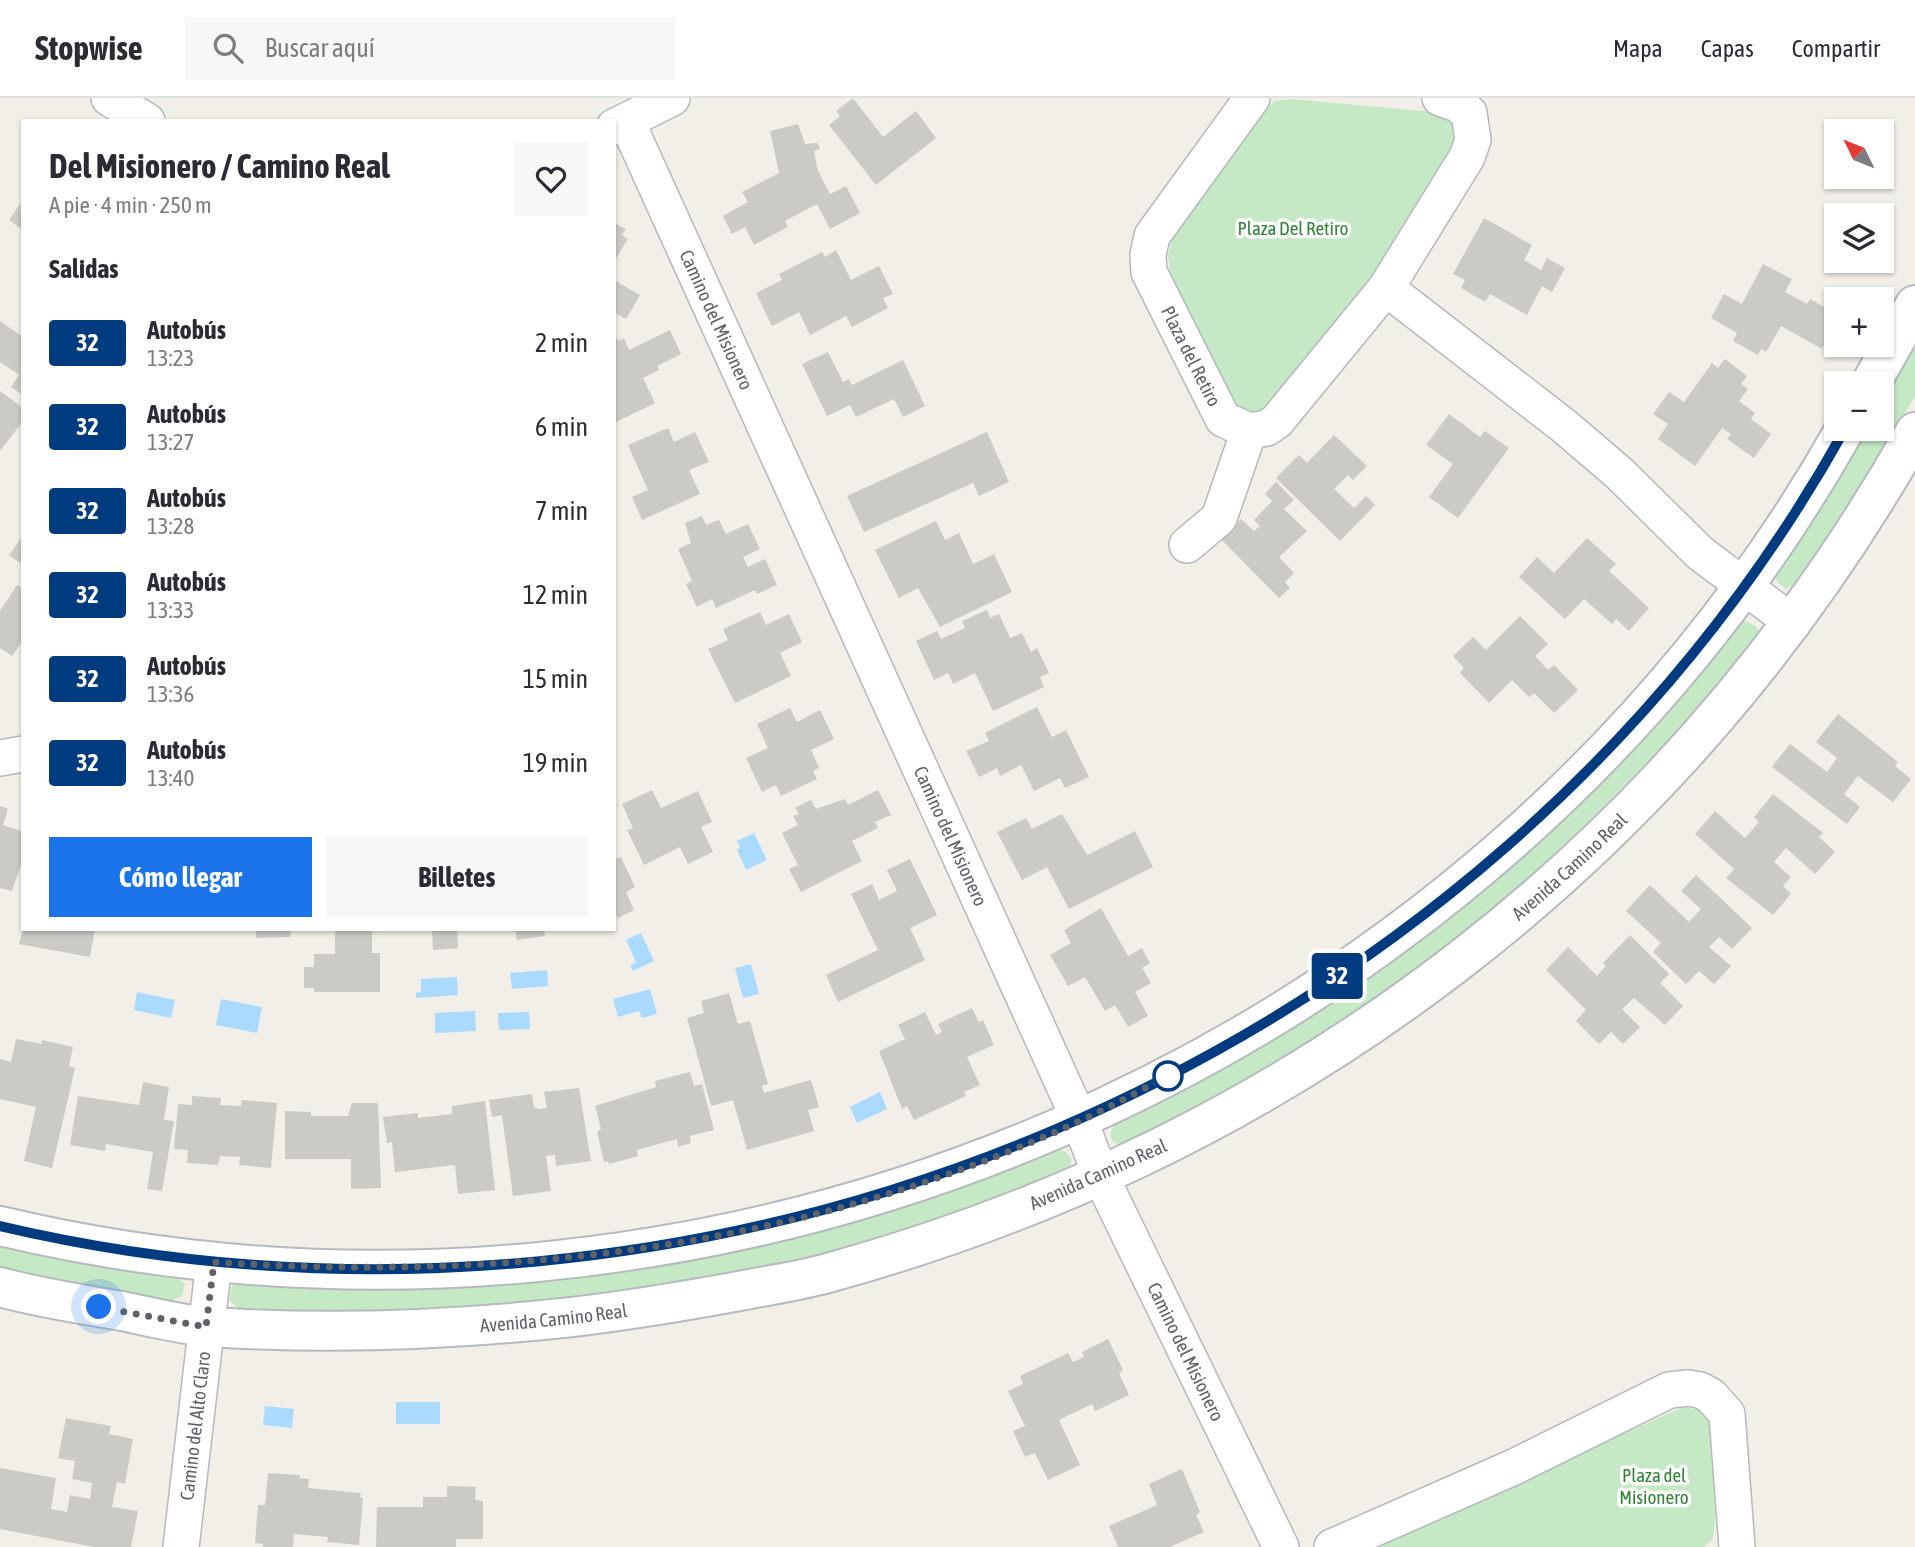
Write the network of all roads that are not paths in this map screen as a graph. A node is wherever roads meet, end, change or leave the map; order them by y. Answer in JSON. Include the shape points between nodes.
{"nodes":[{"id":1,"x":109,"y":98,"type":"edge"},
{"id":2,"x":672,"y":98,"type":"edge"},
{"id":3,"x":1252,"y":98,"type":"edge"},
{"id":4,"x":1465,"y":103,"type":"edge"},
{"id":5,"x":144,"y":119,"type":"edge"},
{"id":6,"x":621,"y":125,"type":"edge"},
{"id":7,"x":1386,"y":288,"type":"junction"},
{"id":8,"x":1915,"y":304,"type":"edge"},
{"id":9,"x":1878,"y":371,"type":"edge"},
{"id":10,"x":1249,"y":431,"type":"junction"},
{"id":11,"x":1915,"y":432,"type":"edge"},
{"id":12,"x":1838,"y":441,"type":"edge"},
{"id":13,"x":1187,"y":545,"type":"dead end"},
{"id":14,"x":1743,"y":587,"type":"junction"},
{"id":15,"x":1793,"y":623,"type":"junction"},
{"id":16,"x":21,"y":754,"type":"edge"},
{"id":17,"x":0,"y":758,"type":"edge"},
{"id":18,"x":1080,"y":1121,"type":"junction"},
{"id":19,"x":1101,"y":1177,"type":"junction"},
{"id":20,"x":0,"y":1226,"type":"edge"},
{"id":21,"x":214,"y":1262,"type":"junction"},
{"id":22,"x":0,"y":1287,"type":"edge"},
{"id":23,"x":206,"y":1327,"type":"junction"},
{"id":24,"x":181,"y":1547,"type":"edge"},
{"id":25,"x":1281,"y":1547,"type":"edge"},
{"id":26,"x":1332,"y":1547,"type":"edge"},
{"id":27,"x":1737,"y":1547,"type":"edge"}],
"edges":[{"from":1,"to":5,"type":"street"},
{"from":2,"to":6,"type":"street"},
{"from":3,"to":10,"type":"street","name":"Plaza del Retiro","via":[[1152,236],[1148,255],[1149,271],[1223,419]]},
{"from":4,"to":7,"type":"street","via":[[1473,140],[1467,157]]},
{"from":6,"to":18,"type":"street","name":"Camino del Misionero"},
{"from":7,"to":10,"type":"street","via":[[1277,421]]},
{"from":7,"to":14,"type":"street","via":[[1564,426]]},
{"from":8,"to":9,"type":"main road"},
{"from":10,"to":13,"type":"street","via":[[1219,518]]},
{"from":11,"to":15,"type":"main road","name":"Avenida Camino Real","via":[[1850,541]]},
{"from":12,"to":14,"type":"main road"},
{"from":14,"to":15,"type":"street"},
{"from":14,"to":18,"type":"main road","via":[[1624,733],[1548,810],[1448,896],[1292,1005],[1198,1061]]},
{"from":15,"to":19,"type":"main road","name":"Avenida Camino Real","via":[[1660,781],[1576,864],[1484,943],[1314,1062],[1225,1115]]},
{"from":16,"to":17,"type":"street"},
{"from":18,"to":19,"type":"street","name":"Camino del Misionero"},
{"from":18,"to":21,"type":"main road","via":[[965,1167],[859,1202],[635,1252],[458,1268],[320,1269]]},
{"from":19,"to":23,"type":"main road","name":"Avenida Camino Real","via":[[954,1235],[823,1275],[644,1309],[462,1329]]},
{"from":19,"to":25,"type":"street","name":"Camino del Misionero"},
{"from":20,"to":21,"type":"main road"},
{"from":21,"to":23,"type":"street","name":"Camino del Alto Claro"},
{"from":22,"to":23,"type":"main road","name":"Avenida Camino Real"},
{"from":23,"to":24,"type":"street","name":"Camino del Alto Claro"},
{"from":26,"to":27,"type":"street","via":[[1669,1390],[1688,1388],[1711,1396],[1727,1414]]}]}
